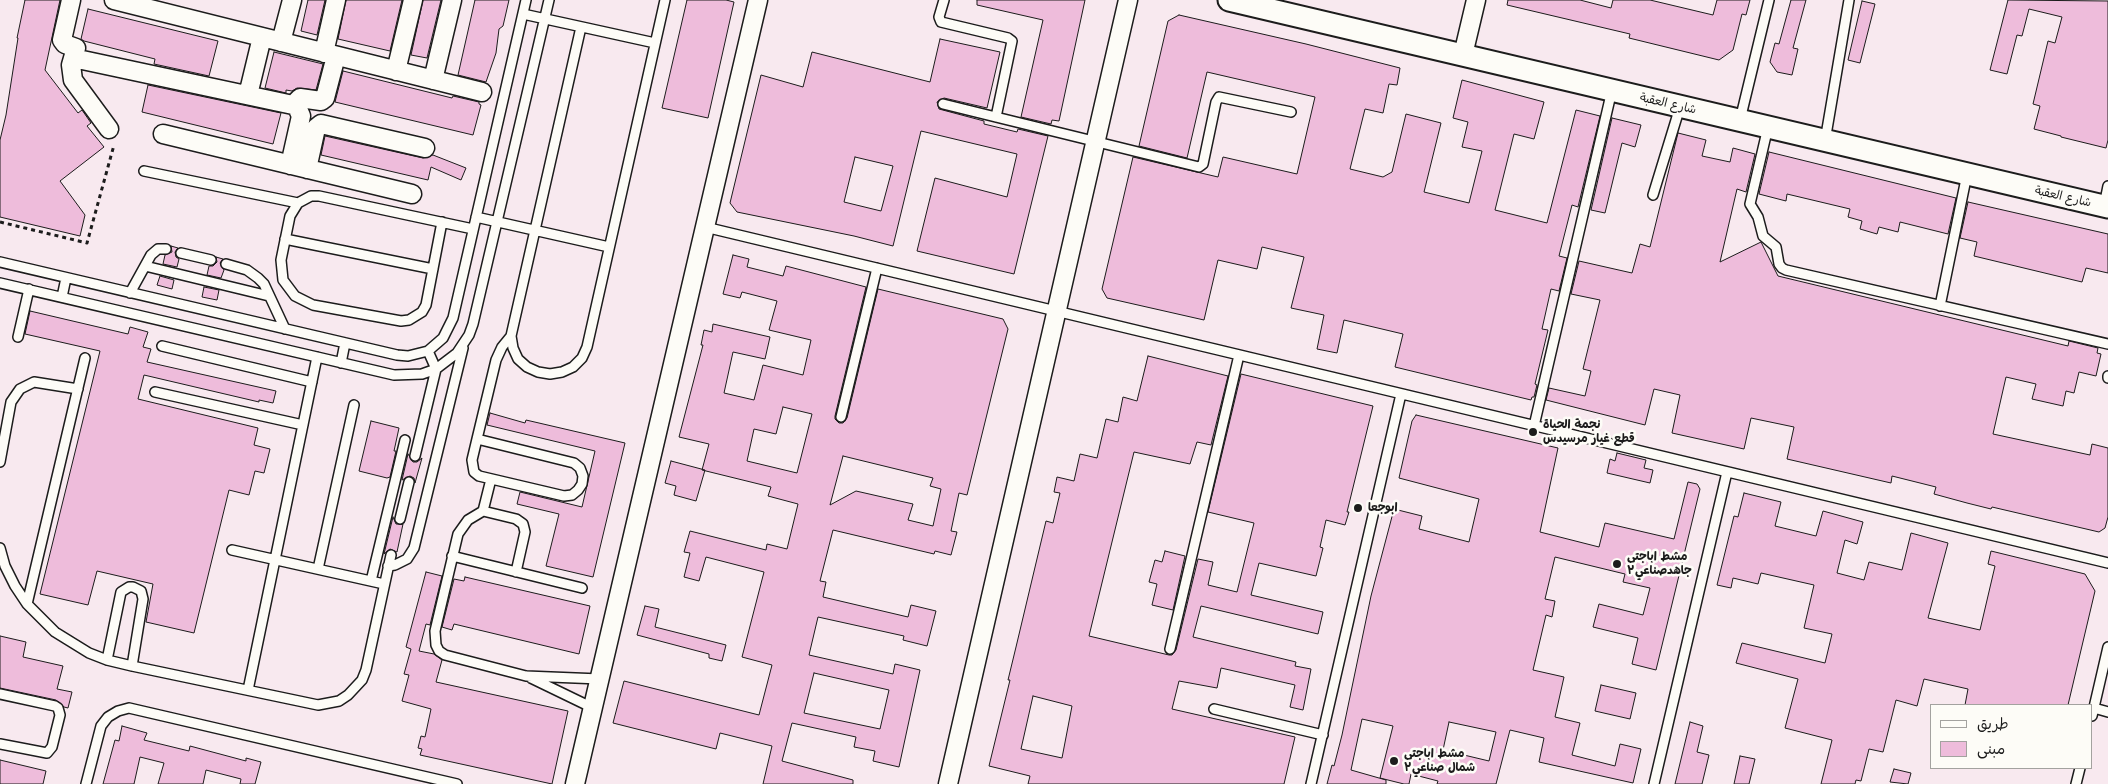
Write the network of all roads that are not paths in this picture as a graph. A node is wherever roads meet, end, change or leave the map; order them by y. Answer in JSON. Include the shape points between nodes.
{"nodes":[{"id":1,"x":71,"y":0,"type":"edge"},
{"id":2,"x":114,"y":0,"type":"edge"},
{"id":3,"x":292,"y":0,"type":"edge"},
{"id":4,"x":336,"y":0,"type":"edge"},
{"id":5,"x":413,"y":0,"type":"edge"},
{"id":6,"x":452,"y":0,"type":"edge"},
{"id":7,"x":526,"y":0,"type":"edge"},
{"id":8,"x":549,"y":0,"type":"edge"},
{"id":9,"x":665,"y":0,"type":"edge"},
{"id":10,"x":758,"y":0,"type":"edge"},
{"id":11,"x":944,"y":0,"type":"edge"},
{"id":12,"x":1128,"y":0,"type":"edge"},
{"id":13,"x":1229,"y":0,"type":"edge"},
{"id":14,"x":1476,"y":0,"type":"edge"},
{"id":15,"x":1769,"y":0,"type":"edge"},
{"id":16,"x":1849,"y":0,"type":"edge"},
{"id":17,"x":523,"y":14,"type":"junction"},
{"id":18,"x":545,"y":18,"type":"junction"},
{"id":19,"x":580,"y":27,"type":"junction"},
{"id":20,"x":262,"y":37,"type":"junction"},
{"id":21,"x":281,"y":42,"type":"junction"},
{"id":22,"x":655,"y":43,"type":"junction"},
{"id":23,"x":330,"y":54,"type":"junction"},
{"id":24,"x":1463,"y":56,"type":"junction"},
{"id":25,"x":73,"y":58,"type":"junction"},
{"id":26,"x":396,"y":71,"type":"junction"},
{"id":27,"x":433,"y":80,"type":"junction"},
{"id":28,"x":1612,"y":90,"type":"junction"},
{"id":29,"x":482,"y":92,"type":"dead end"},
{"id":30,"x":248,"y":96,"type":"junction"},
{"id":31,"x":943,"y":104,"type":"dead end"},
{"id":32,"x":293,"y":105,"type":"junction"},
{"id":33,"x":1680,"y":107,"type":"junction"},
{"id":34,"x":1291,"y":112,"type":"dead end"},
{"id":35,"x":996,"y":117,"type":"junction"},
{"id":36,"x":1740,"y":120,"type":"junction"},
{"id":37,"x":1768,"y":127,"type":"junction"},
{"id":38,"x":110,"y":129,"type":"road end"},
{"id":39,"x":163,"y":134,"type":"dead end"},
{"id":40,"x":1825,"y":141,"type":"junction"},
{"id":41,"x":1095,"y":142,"type":"junction"},
{"id":42,"x":425,"y":148,"type":"dead end"},
{"id":43,"x":299,"y":167,"type":"junction"},
{"id":44,"x":144,"y":171,"type":"dead end"},
{"id":45,"x":1967,"y":174,"type":"junction"},
{"id":46,"x":2108,"y":186,"type":"edge"},
{"id":47,"x":412,"y":194,"type":"dead end"},
{"id":48,"x":1653,"y":195,"type":"dead end"},
{"id":49,"x":298,"y":203,"type":"junction"},
{"id":50,"x":2106,"y":207,"type":"edge"},
{"id":51,"x":476,"y":217,"type":"junction"},
{"id":52,"x":442,"y":222,"type":"junction"},
{"id":53,"x":496,"y":222,"type":"junction"},
{"id":54,"x":705,"y":227,"type":"junction"},
{"id":55,"x":473,"y":229,"type":"junction"},
{"id":56,"x":535,"y":230,"type":"junction"},
{"id":57,"x":285,"y":239,"type":"junction"},
{"id":58,"x":609,"y":247,"type":"junction"},
{"id":59,"x":166,"y":249,"type":"dead end"},
{"id":60,"x":181,"y":253,"type":"dead end"},
{"id":61,"x":210,"y":260,"type":"dead end"},
{"id":62,"x":0,"y":262,"type":"edge"},
{"id":63,"x":226,"y":264,"type":"dead end"},
{"id":64,"x":145,"y":266,"type":"junction"},
{"id":65,"x":877,"y":268,"type":"junction"},
{"id":66,"x":433,"y":269,"type":"junction"},
{"id":67,"x":66,"y":278,"type":"junction"},
{"id":68,"x":0,"y":283,"type":"edge"},
{"id":69,"x":29,"y":290,"type":"junction"},
{"id":70,"x":130,"y":293,"type":"junction"},
{"id":71,"x":269,"y":296,"type":"junction"},
{"id":72,"x":62,"y":297,"type":"junction"},
{"id":73,"x":1940,"y":306,"type":"junction"},
{"id":74,"x":1056,"y":311,"type":"junction"},
{"id":75,"x":285,"y":329,"type":"junction"},
{"id":76,"x":511,"y":336,"type":"junction"},
{"id":77,"x":18,"y":337,"type":"dead end"},
{"id":78,"x":345,"y":343,"type":"junction"},
{"id":79,"x":464,"y":344,"type":"junction"},
{"id":80,"x":2108,"y":344,"type":"edge"},
{"id":81,"x":162,"y":346,"type":"dead end"},
{"id":82,"x":428,"y":351,"type":"junction"},
{"id":83,"x":1239,"y":355,"type":"junction"},
{"id":84,"x":317,"y":357,"type":"junction"},
{"id":85,"x":85,"y":358,"type":"dead end"},
{"id":86,"x":341,"y":363,"type":"junction"},
{"id":87,"x":436,"y":369,"type":"junction"},
{"id":88,"x":312,"y":382,"type":"junction"},
{"id":89,"x":78,"y":389,"type":"junction"},
{"id":90,"x":154,"y":392,"type":"dead end"},
{"id":91,"x":1401,"y":394,"type":"junction"},
{"id":92,"x":354,"y":404,"type":"dead end"},
{"id":93,"x":841,"y":417,"type":"dead end"},
{"id":94,"x":303,"y":425,"type":"junction"},
{"id":95,"x":1534,"y":426,"type":"junction"},
{"id":96,"x":477,"y":439,"type":"junction"},
{"id":97,"x":405,"y":440,"type":"dead end"},
{"id":98,"x":415,"y":456,"type":"dead end"},
{"id":99,"x":0,"y":462,"type":"edge"},
{"id":100,"x":1727,"y":472,"type":"junction"},
{"id":101,"x":491,"y":479,"type":"junction"},
{"id":102,"x":409,"y":482,"type":"dead end"},
{"id":103,"x":483,"y":511,"type":"junction"},
{"id":104,"x":400,"y":519,"type":"dead end"},
{"id":105,"x":0,"y":548,"type":"edge"},
{"id":106,"x":232,"y":550,"type":"dead end"},
{"id":107,"x":391,"y":555,"type":"dead end"},
{"id":108,"x":452,"y":556,"type":"junction"},
{"id":109,"x":275,"y":560,"type":"junction"},
{"id":110,"x":2108,"y":563,"type":"edge"},
{"id":111,"x":388,"y":566,"type":"junction"},
{"id":112,"x":318,"y":569,"type":"junction"},
{"id":113,"x":516,"y":572,"type":"junction"},
{"id":114,"x":371,"y":581,"type":"junction"},
{"id":115,"x":384,"y":584,"type":"junction"},
{"id":116,"x":582,"y":588,"type":"dead end"},
{"id":117,"x":27,"y":604,"type":"junction"},
{"id":118,"x":2108,"y":647,"type":"edge"},
{"id":119,"x":1170,"y":648,"type":"dead end"},
{"id":120,"x":107,"y":660,"type":"junction"},
{"id":121,"x":132,"y":666,"type":"junction"},
{"id":122,"x":526,"y":676,"type":"junction"},
{"id":123,"x":600,"y":679,"type":"junction"},
{"id":124,"x":248,"y":690,"type":"junction"},
{"id":125,"x":0,"y":694,"type":"edge"},
{"id":126,"x":593,"y":708,"type":"junction"},
{"id":127,"x":1214,"y":709,"type":"dead end"},
{"id":128,"x":2093,"y":712,"type":"edge"},
{"id":129,"x":2108,"y":712,"type":"edge"},
{"id":130,"x":1323,"y":735,"type":"junction"},
{"id":131,"x":0,"y":744,"type":"edge"},
{"id":132,"x":2080,"y":769,"type":"edge"},
{"id":133,"x":416,"y":774,"type":"junction"},
{"id":134,"x":86,"y":784,"type":"edge"},
{"id":135,"x":413,"y":784,"type":"edge"},
{"id":136,"x":457,"y":784,"type":"edge"},
{"id":137,"x":575,"y":784,"type":"edge"},
{"id":138,"x":948,"y":784,"type":"edge"},
{"id":139,"x":1311,"y":784,"type":"edge"},
{"id":140,"x":1654,"y":784,"type":"edge"},
{"id":141,"x":2076,"y":784,"type":"edge"}],
"edges":[{"from":1,"to":25,"type":"street","via":[[62,40],[76,48]]},
{"from":2,"to":20,"type":"street"},
{"from":3,"to":21,"type":"street"},
{"from":4,"to":23,"type":"street"},
{"from":5,"to":26,"type":"street"},
{"from":6,"to":27,"type":"street"},
{"from":7,"to":17,"type":"lane"},
{"from":8,"to":18,"type":"lane"},
{"from":9,"to":22,"type":"lane"},
{"from":10,"to":54,"type":"street"},
{"from":11,"to":35,"type":"lane","via":[[941,22],[1012,41]]},
{"from":12,"to":41,"type":"street"},
{"from":13,"to":24,"type":"street","name":"شارع العقبة"},
{"from":14,"to":24,"type":"street"},
{"from":15,"to":36,"type":"lane"},
{"from":16,"to":40,"type":"lane"},
{"from":17,"to":18,"type":"lane"},
{"from":17,"to":51,"type":"lane"},
{"from":18,"to":19,"type":"lane"},
{"from":18,"to":53,"type":"lane"},
{"from":19,"to":22,"type":"lane"},
{"from":19,"to":56,"type":"lane"},
{"from":20,"to":21,"type":"street"},
{"from":20,"to":30,"type":"street"},
{"from":21,"to":23,"type":"street"},
{"from":22,"to":58,"type":"lane"},
{"from":23,"to":26,"type":"street"},
{"from":23,"to":32,"type":"street","via":[[325,98],[321,101],[300,98]]},
{"from":24,"to":28,"type":"street","name":"شارع العقبة"},
{"from":25,"to":30,"type":"street"},
{"from":25,"to":38,"type":"street","via":[[73,80]]},
{"from":26,"to":27,"type":"street"},
{"from":27,"to":29,"type":"street"},
{"from":28,"to":33,"type":"street","name":"شارع العقبة"},
{"from":28,"to":95,"type":"lane"},
{"from":30,"to":32,"type":"street"},
{"from":31,"to":35,"type":"lane"},
{"from":32,"to":43,"type":"street","via":[[301,116]]},
{"from":33,"to":36,"type":"street","name":"شارع العقبة"},
{"from":33,"to":48,"type":"lane"},
{"from":34,"to":41,"type":"lane","via":[[1219,98],[1203,164],[1199,167]]},
{"from":35,"to":41,"type":"lane"},
{"from":36,"to":37,"type":"street","name":"شارع العقبة"},
{"from":37,"to":40,"type":"street","name":"شارع العقبة"},
{"from":37,"to":73,"type":"lane","via":[[1750,204],[1758,217],[1763,236],[1776,246],[1782,268]]},
{"from":39,"to":43,"type":"street"},
{"from":40,"to":45,"type":"street","name":"شارع العقبة"},
{"from":41,"to":74,"type":"street"},
{"from":42,"to":43,"type":"street","via":[[321,124],[316,128]]},
{"from":43,"to":47,"type":"street"},
{"from":44,"to":49,"type":"lane"},
{"from":45,"to":50,"type":"street","name":"شارع العقبة"},
{"from":45,"to":73,"type":"lane"},
{"from":46,"to":50,"type":"lane"},
{"from":49,"to":52,"type":"lane","via":[[304,198],[319,196]]},
{"from":49,"to":57,"type":"lane","via":[[290,216]]},
{"from":51,"to":53,"type":"lane"},
{"from":51,"to":55,"type":"lane"},
{"from":52,"to":55,"type":"lane"},
{"from":52,"to":66,"type":"lane"},
{"from":53,"to":56,"type":"lane"},
{"from":53,"to":79,"type":"lane","via":[[472,324]]},
{"from":54,"to":65,"type":"lane"},
{"from":54,"to":123,"type":"street"},
{"from":55,"to":82,"type":"lane","via":[[449,329]]},
{"from":56,"to":58,"type":"lane"},
{"from":56,"to":76,"type":"lane"},
{"from":57,"to":66,"type":"lane"},
{"from":57,"to":66,"type":"lane","via":[[281,260],[283,280],[294,296],[312,305],[409,320],[422,312],[426,305]]},
{"from":58,"to":76,"type":"lane","via":[[587,347],[573,367],[550,374],[532,370],[518,358],[512,348]]},
{"from":59,"to":64,"type":"lane","via":[[154,251]]},
{"from":60,"to":61,"type":"lane"},
{"from":62,"to":67,"type":"lane"},
{"from":63,"to":71,"type":"lane","via":[[253,273],[264,284]]},
{"from":64,"to":70,"type":"lane"},
{"from":64,"to":71,"type":"lane"},
{"from":65,"to":74,"type":"lane"},
{"from":65,"to":93,"type":"lane"},
{"from":67,"to":70,"type":"lane"},
{"from":67,"to":72,"type":"lane"},
{"from":68,"to":69,"type":"lane"},
{"from":69,"to":72,"type":"lane"},
{"from":69,"to":77,"type":"lane"},
{"from":70,"to":75,"type":"lane"},
{"from":71,"to":75,"type":"lane"},
{"from":72,"to":84,"type":"lane"},
{"from":73,"to":80,"type":"lane"},
{"from":74,"to":83,"type":"lane"},
{"from":74,"to":138,"type":"street"},
{"from":75,"to":78,"type":"lane"},
{"from":76,"to":96,"type":"lane","via":[[496,360]]},
{"from":78,"to":82,"type":"lane","via":[[397,355]]},
{"from":78,"to":86,"type":"lane"},
{"from":79,"to":87,"type":"lane","via":[[447,363]]},
{"from":79,"to":111,"type":"lane","via":[[414,548],[407,559]]},
{"from":81,"to":88,"type":"lane"},
{"from":82,"to":87,"type":"lane"},
{"from":83,"to":91,"type":"lane"},
{"from":83,"to":119,"type":"lane"},
{"from":84,"to":86,"type":"lane"},
{"from":84,"to":88,"type":"lane"},
{"from":85,"to":89,"type":"lane"},
{"from":86,"to":87,"type":"lane","via":[[408,376]]},
{"from":87,"to":98,"type":"lane"},
{"from":88,"to":94,"type":"lane"},
{"from":89,"to":99,"type":"lane","via":[[34,382],[20,389],[12,402]]},
{"from":89,"to":117,"type":"lane"},
{"from":90,"to":94,"type":"lane"},
{"from":91,"to":95,"type":"lane"},
{"from":91,"to":130,"type":"lane"},
{"from":92,"to":112,"type":"lane"},
{"from":94,"to":109,"type":"lane"},
{"from":95,"to":100,"type":"lane"},
{"from":96,"to":101,"type":"lane","via":[[472,466],[479,476]]},
{"from":96,"to":101,"type":"lane","via":[[574,463],[583,476],[578,490],[564,496]]},
{"from":97,"to":114,"type":"lane"},
{"from":100,"to":110,"type":"lane"},
{"from":100,"to":140,"type":"lane"},
{"from":101,"to":103,"type":"lane"},
{"from":102,"to":104,"type":"lane"},
{"from":103,"to":108,"type":"lane","via":[[462,526]]},
{"from":103,"to":113,"type":"lane","via":[[516,519],[523,524],[525,532]]},
{"from":105,"to":117,"type":"lane"},
{"from":106,"to":109,"type":"lane"},
{"from":107,"to":111,"type":"lane"},
{"from":108,"to":113,"type":"lane"},
{"from":108,"to":122,"type":"lane","via":[[434,638],[439,651]]},
{"from":109,"to":112,"type":"lane"},
{"from":109,"to":124,"type":"lane"},
{"from":111,"to":115,"type":"lane"},
{"from":112,"to":114,"type":"lane"},
{"from":113,"to":116,"type":"lane"},
{"from":114,"to":115,"type":"lane"},
{"from":115,"to":124,"type":"lane","via":[[366,670],[348,696],[318,705]]},
{"from":117,"to":120,"type":"lane","via":[[55,632],[88,653]]},
{"from":118,"to":128,"type":"lane"},
{"from":120,"to":121,"type":"lane"},
{"from":120,"to":121,"type":"lane","via":[[119,597],[124,589],[133,587],[141,591],[143,600]]},
{"from":121,"to":124,"type":"lane"},
{"from":122,"to":123,"type":"lane"},
{"from":122,"to":126,"type":"lane"},
{"from":123,"to":126,"type":"street"},
{"from":125,"to":131,"type":"lane","via":[[55,706],[60,715],[52,747],[47,753]]},
{"from":126,"to":137,"type":"street"},
{"from":127,"to":130,"type":"lane"},
{"from":128,"to":129,"type":"lane"},
{"from":130,"to":139,"type":"lane"},
{"from":132,"to":141,"type":"lane"},
{"from":133,"to":134,"type":"lane","via":[[129,708],[108,717],[101,726]]},
{"from":133,"to":135,"type":"lane"},
{"from":133,"to":136,"type":"lane"}]}
